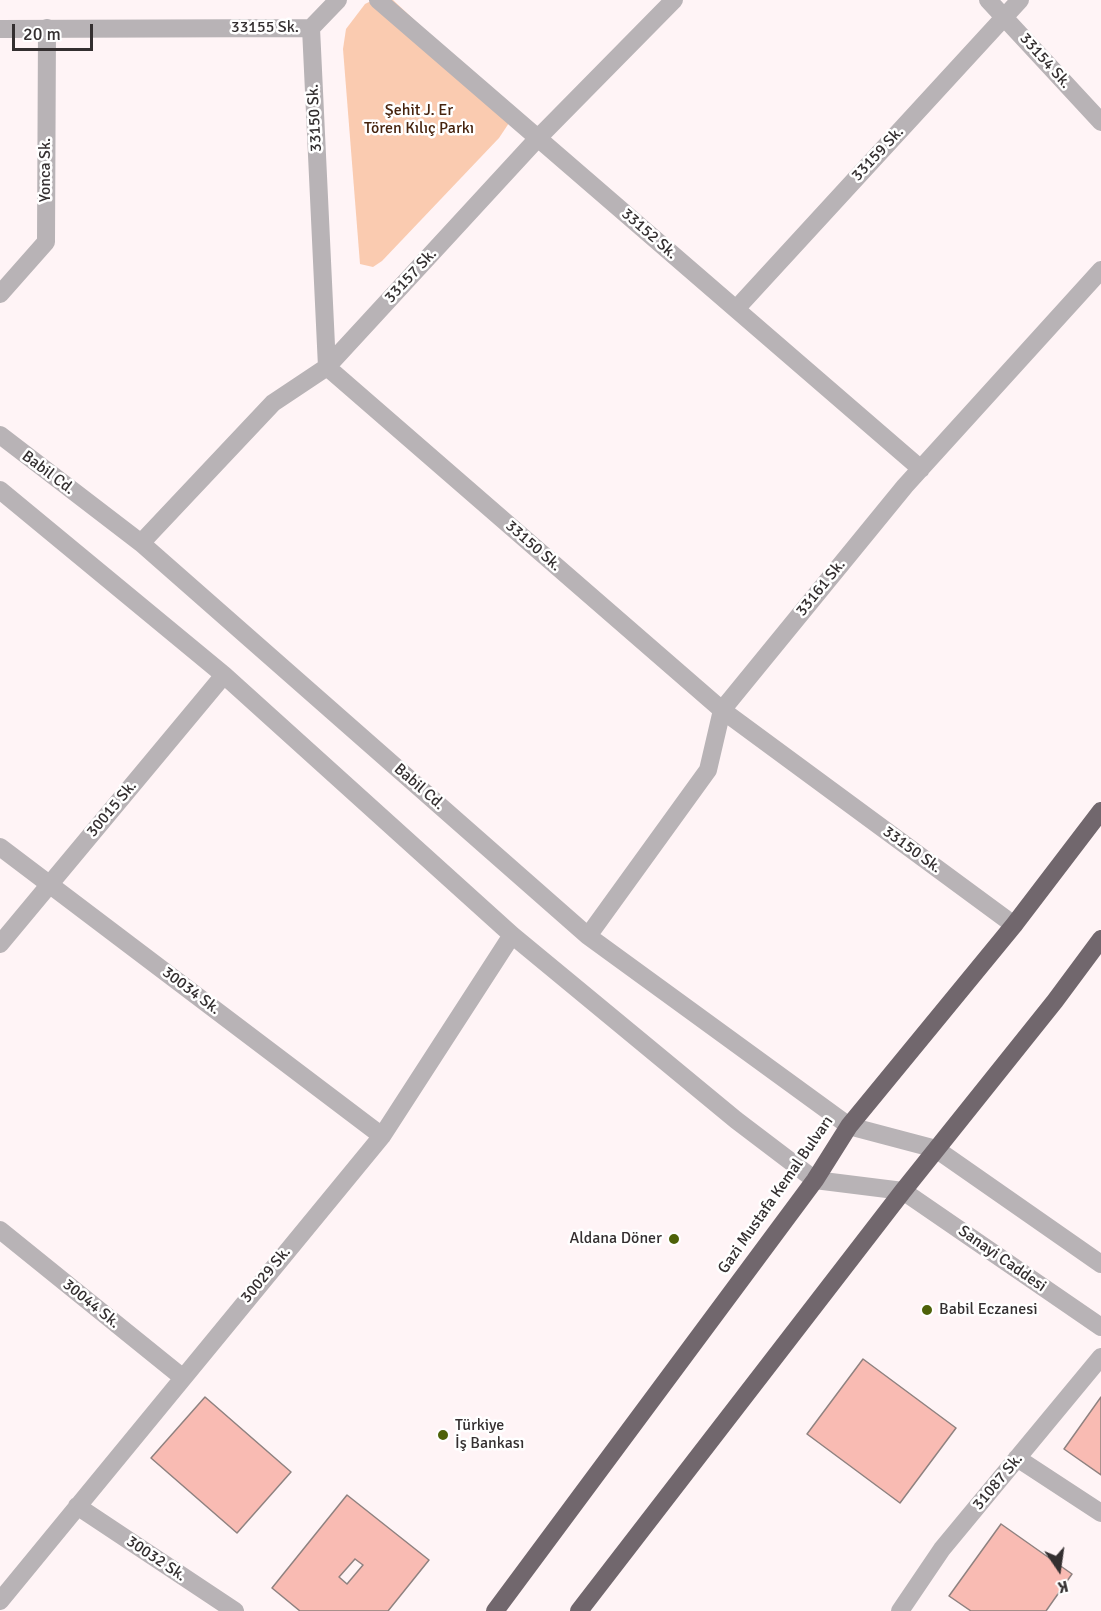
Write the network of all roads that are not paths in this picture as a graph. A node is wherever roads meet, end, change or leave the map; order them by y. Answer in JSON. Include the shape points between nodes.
{"nodes":[{"id":1,"x":338,"y":0,"type":"edge"},
{"id":2,"x":378,"y":0,"type":"edge"},
{"id":3,"x":674,"y":0,"type":"edge"},
{"id":4,"x":988,"y":0,"type":"edge"},
{"id":5,"x":1020,"y":0,"type":"edge"},
{"id":6,"x":1004,"y":17,"type":"junction"},
{"id":7,"x":0,"y":28,"type":"edge"},
{"id":8,"x":47,"y":28,"type":"junction"},
{"id":9,"x":311,"y":28,"type":"junction"},
{"id":10,"x":1101,"y":122,"type":"edge"},
{"id":11,"x":538,"y":138,"type":"junction"},
{"id":12,"x":1101,"y":270,"type":"edge"},
{"id":13,"x":0,"y":294,"type":"edge"},
{"id":14,"x":736,"y":309,"type":"junction"},
{"id":15,"x":327,"y":367,"type":"junction"},
{"id":16,"x":0,"y":435,"type":"edge"},
{"id":17,"x":921,"y":469,"type":"junction"},
{"id":18,"x":0,"y":490,"type":"edge"},
{"id":19,"x":141,"y":543,"type":"junction"},
{"id":20,"x":224,"y":675,"type":"junction"},
{"id":21,"x":722,"y":710,"type":"junction"},
{"id":22,"x":1101,"y":811,"type":"edge"},
{"id":23,"x":0,"y":848,"type":"edge"},
{"id":24,"x":49,"y":883,"type":"junction"},
{"id":25,"x":1014,"y":925,"type":"junction"},
{"id":26,"x":512,"y":935,"type":"junction"},
{"id":27,"x":588,"y":936,"type":"junction"},
{"id":28,"x":1101,"y":939,"type":"edge"},
{"id":29,"x":0,"y":944,"type":"edge"},
{"id":30,"x":849,"y":1126,"type":"junction"},
{"id":31,"x":382,"y":1136,"type":"junction"},
{"id":32,"x":936,"y":1149,"type":"junction"},
{"id":33,"x":815,"y":1180,"type":"junction"},
{"id":34,"x":903,"y":1191,"type":"junction"},
{"id":35,"x":0,"y":1230,"type":"edge"},
{"id":36,"x":1101,"y":1264,"type":"edge"},
{"id":37,"x":1101,"y":1328,"type":"edge"},
{"id":38,"x":1101,"y":1357,"type":"edge"},
{"id":39,"x":182,"y":1377,"type":"junction"},
{"id":40,"x":1017,"y":1458,"type":"junction"},
{"id":41,"x":77,"y":1506,"type":"junction"},
{"id":42,"x":1101,"y":1513,"type":"edge"},
{"id":43,"x":1,"y":1599,"type":"edge"},
{"id":44,"x":235,"y":1611,"type":"edge"},
{"id":45,"x":495,"y":1611,"type":"edge"},
{"id":46,"x":579,"y":1611,"type":"edge"},
{"id":47,"x":900,"y":1611,"type":"edge"}],
"edges":[{"from":1,"to":9,"type":"street","name":"33155 Sk."},
{"from":2,"to":11,"type":"street","name":"33152 Sk."},
{"from":3,"to":11,"type":"street","name":"33157 Sk."},
{"from":4,"to":6,"type":"street","name":"33154 Sk."},
{"from":5,"to":6,"type":"street","name":"33159 Sk."},
{"from":6,"to":10,"type":"street","name":"33154 Sk."},
{"from":6,"to":14,"type":"street","name":"33159 Sk."},
{"from":7,"to":8,"type":"street","name":"33155 Sk."},
{"from":8,"to":9,"type":"street","name":"33155 Sk."},
{"from":8,"to":13,"type":"street","name":"Yonca Sk.","via":[[46,242]]},
{"from":9,"to":15,"type":"street","name":"33150 Sk."},
{"from":11,"to":14,"type":"street","name":"33152 Sk."},
{"from":11,"to":15,"type":"street","name":"33157 Sk."},
{"from":12,"to":17,"type":"street","name":"33161 Sk."},
{"from":14,"to":17,"type":"street","name":"33152 Sk."},
{"from":15,"to":19,"type":"street","name":"33157 Sk.","via":[[273,403]]},
{"from":15,"to":21,"type":"street","name":"33150 Sk."},
{"from":16,"to":19,"type":"street","name":"Babil Cd."},
{"from":17,"to":21,"type":"street","name":"33161 Sk."},
{"from":18,"to":20,"type":"street"},
{"from":19,"to":27,"type":"street","name":"Babil Cd."},
{"from":20,"to":24,"type":"street","name":"30015 Sk."},
{"from":20,"to":26,"type":"street"},
{"from":21,"to":25,"type":"street","name":"33150 Sk."},
{"from":21,"to":27,"type":"street","name":"33161 Sk.","via":[[708,770]]},
{"from":22,"to":25,"type":"highway","name":"Gazi Mustafa Kemal Bulvarı"},
{"from":23,"to":24,"type":"street","name":"30034 Sk."},
{"from":24,"to":29,"type":"street","name":"30015 Sk."},
{"from":24,"to":31,"type":"street","name":"30034 Sk."},
{"from":25,"to":30,"type":"highway","name":"Gazi Mustafa Kemal Bulvarı"},
{"from":26,"to":31,"type":"street","name":"30029 Sk."},
{"from":26,"to":33,"type":"street","via":[[736,1120]]},
{"from":27,"to":30,"type":"street","name":"Babil Cd."},
{"from":28,"to":32,"type":"highway"},
{"from":30,"to":32,"type":"street"},
{"from":30,"to":33,"type":"highway","name":"Gazi Mustafa Kemal Bulvarı"},
{"from":31,"to":39,"type":"street","name":"30029 Sk."},
{"from":32,"to":34,"type":"highway"},
{"from":32,"to":36,"type":"street"},
{"from":33,"to":34,"type":"street"},
{"from":33,"to":45,"type":"highway","name":"Gazi Mustafa Kemal Bulvarı"},
{"from":34,"to":37,"type":"street","name":"Sanayi Caddesi"},
{"from":34,"to":46,"type":"highway"},
{"from":35,"to":39,"type":"street","name":"30044 Sk."},
{"from":38,"to":40,"type":"street","name":"31087 Sk."},
{"from":39,"to":41,"type":"street","name":"30029 Sk."},
{"from":40,"to":42,"type":"street"},
{"from":40,"to":47,"type":"street","name":"31087 Sk.","via":[[942,1549]]},
{"from":41,"to":43,"type":"street","name":"30029 Sk."},
{"from":41,"to":44,"type":"street","name":"30032 Sk."}]}
